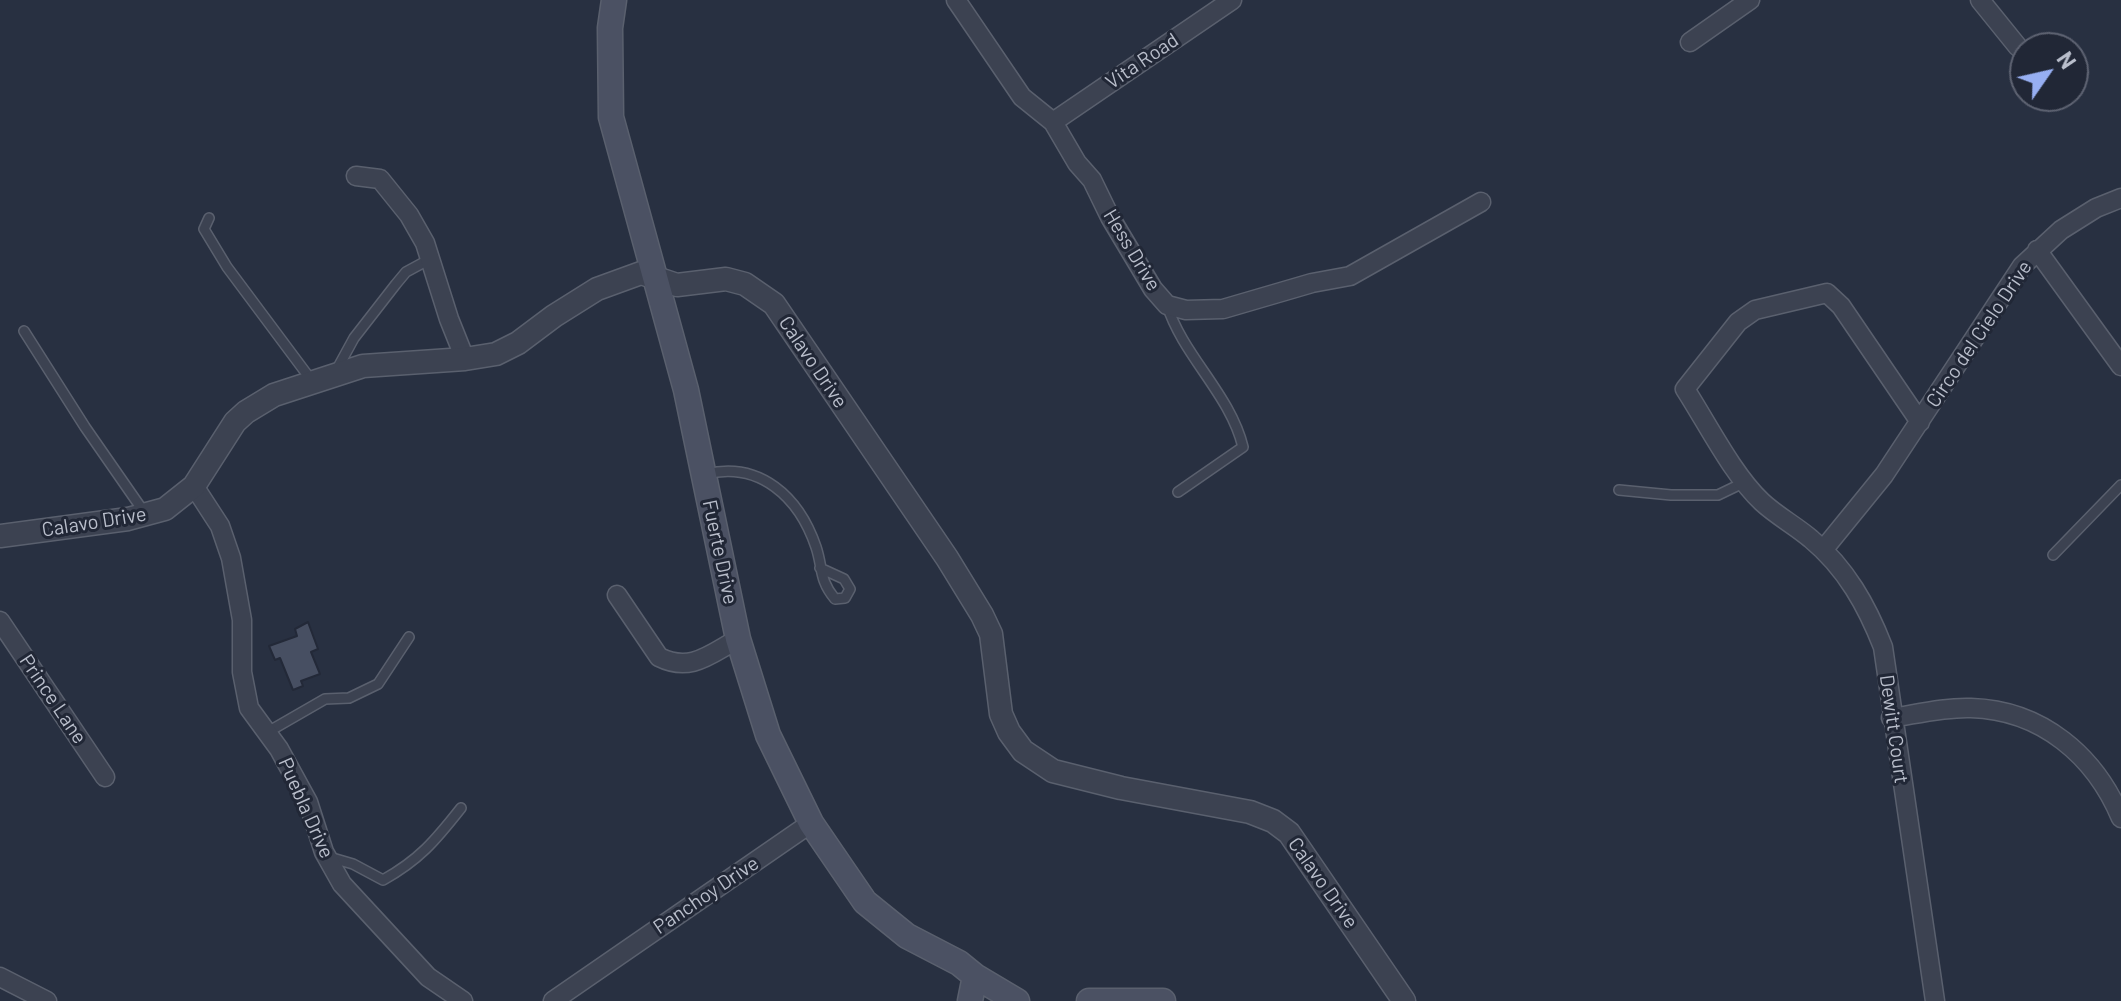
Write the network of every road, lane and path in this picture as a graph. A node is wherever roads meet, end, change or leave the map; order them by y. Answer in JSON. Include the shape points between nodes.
{"nodes":[{"id":1,"x":614,"y":0,"type":"edge"},
{"id":2,"x":956,"y":0,"type":"edge"},
{"id":3,"x":1232,"y":0,"type":"edge"},
{"id":4,"x":1750,"y":0,"type":"edge"},
{"id":5,"x":1980,"y":0,"type":"edge"},
{"id":6,"x":2009,"y":36,"type":"edge"},
{"id":7,"x":1690,"y":42,"type":"dead end"},
{"id":8,"x":1053,"y":122,"type":"junction"},
{"id":9,"x":356,"y":176,"type":"dead end"},
{"id":10,"x":2121,"y":198,"type":"edge"},
{"id":11,"x":1481,"y":202,"type":"dead end"},
{"id":12,"x":209,"y":218,"type":"dead end"},
{"id":13,"x":2037,"y":250,"type":"junction"},
{"id":14,"x":430,"y":259,"type":"junction"},
{"id":15,"x":658,"y":279,"type":"junction"},
{"id":16,"x":1167,"y":305,"type":"junction"},
{"id":17,"x":24,"y":331,"type":"dead end"},
{"id":18,"x":465,"y":359,"type":"junction"},
{"id":19,"x":2121,"y":366,"type":"edge"},
{"id":20,"x":334,"y":374,"type":"junction"},
{"id":21,"x":312,"y":381,"type":"junction"},
{"id":22,"x":1920,"y":422,"type":"junction"},
{"id":23,"x":703,"y":475,"type":"junction"},
{"id":24,"x":1745,"y":482,"type":"junction"},
{"id":25,"x":2121,"y":485,"type":"edge"},
{"id":26,"x":194,"y":486,"type":"junction"},
{"id":27,"x":1619,"y":490,"type":"dead end"},
{"id":28,"x":1178,"y":492,"type":"dead end"},
{"id":29,"x":1762,"y":502,"type":"joint"},
{"id":30,"x":147,"y":516,"type":"junction"},
{"id":31,"x":0,"y":536,"type":"edge"},
{"id":32,"x":1823,"y":550,"type":"junction"},
{"id":33,"x":2053,"y":555,"type":"dead end"},
{"id":34,"x":820,"y":568,"type":"dead end"},
{"id":35,"x":617,"y":595,"type":"dead end"},
{"id":36,"x":0,"y":621,"type":"edge"},
{"id":37,"x":409,"y":637,"type":"dead end"},
{"id":38,"x":738,"y":639,"type":"junction"},
{"id":39,"x":1891,"y":718,"type":"junction"},
{"id":40,"x":266,"y":733,"type":"junction"},
{"id":41,"x":105,"y":777,"type":"dead end"},
{"id":42,"x":461,"y":808,"type":"dead end"},
{"id":43,"x":2121,"y":818,"type":"edge"},
{"id":44,"x":811,"y":823,"type":"junction"},
{"id":45,"x":326,"y":855,"type":"junction"},
{"id":46,"x":975,"y":976,"type":"junction"},
{"id":47,"x":0,"y":977,"type":"edge"},
{"id":48,"x":47,"y":1001,"type":"edge"},
{"id":49,"x":463,"y":1001,"type":"edge"},
{"id":50,"x":553,"y":1001,"type":"edge"},
{"id":51,"x":970,"y":1001,"type":"edge"},
{"id":52,"x":1017,"y":1001,"type":"edge"},
{"id":53,"x":1089,"y":1001,"type":"edge"},
{"id":54,"x":1163,"y":1001,"type":"edge"},
{"id":55,"x":1404,"y":1001,"type":"edge"},
{"id":56,"x":1935,"y":1001,"type":"edge"}],
"edges":[{"from":1,"to":15,"type":"main road","name":"Fuerte Drive","via":[[611,117]]},
{"from":2,"to":8,"type":"street","name":"Hess Drive","via":[[1022,97]]},
{"from":3,"to":8,"type":"street","name":"Vita Road"},
{"from":4,"to":7,"type":"street"},
{"from":5,"to":6,"type":"street"},
{"from":8,"to":16,"type":"street","name":"Hess Drive"},
{"from":9,"to":14,"type":"street","via":[[380,179],[409,215]]},
{"from":10,"to":13,"type":"street","name":"Circo del Cielo Drive","via":[[2096,208]]},
{"from":11,"to":16,"type":"street","name":"Hess Drive","via":[[1350,276],[1223,309]]},
{"from":12,"to":21,"type":"lane","via":[[204,229],[227,267]]},
{"from":13,"to":19,"type":"street"},
{"from":13,"to":22,"type":"street","name":"Circo del Cielo Drive"},
{"from":14,"to":18,"type":"street"},
{"from":14,"to":20,"type":"lane","via":[[406,272],[354,338]]},
{"from":15,"to":18,"type":"street","name":"Calavo Drive","via":[[641,273],[597,289],[518,343],[496,354]]},
{"from":15,"to":23,"type":"main road","name":"Fuerte Drive"},
{"from":15,"to":55,"type":"street","name":"Calavo Drive","via":[[677,285],[726,279],[745,284],[774,304],[982,615],[991,634],[1001,714],[1023,751],[1053,771],[1273,821],[1289,833]]},
{"from":16,"to":28,"type":"lane","via":[[1173,326],[1237,425],[1243,447]]},
{"from":17,"to":30,"type":"lane"},
{"from":18,"to":20,"type":"street","name":"Calavo Drive","via":[[363,366]]},
{"from":20,"to":21,"type":"street","name":"Calavo Drive"},
{"from":21,"to":26,"type":"street","name":"Calavo Drive","via":[[246,412]]},
{"from":22,"to":24,"type":"street","name":"Circo del Cielo Drive","via":[[1827,293],[1755,310],[1738,322],[1685,389]]},
{"from":22,"to":32,"type":"street","name":"Circo del Cielo Drive"},
{"from":23,"to":34,"type":"lane","via":[[728,469],[773,485],[795,506],[816,547]]},
{"from":23,"to":38,"type":"main road","name":"Fuerte Drive"},
{"from":24,"to":27,"type":"lane","via":[[1718,495]]},
{"from":24,"to":29,"type":"street","name":"Circo del Cielo Drive"},
{"from":25,"to":33,"type":"lane"},
{"from":26,"to":30,"type":"street","name":"Calavo Drive"},
{"from":26,"to":40,"type":"street","name":"Puebla Drive","via":[[220,526],[231,558],[249,708]]},
{"from":29,"to":32,"type":"street","name":"Dewitt Court"},
{"from":30,"to":31,"type":"street","name":"Calavo Drive"},
{"from":32,"to":39,"type":"street","name":"Dewitt Court","via":[[1853,586],[1875,626],[1883,647]]},
{"from":35,"to":38,"type":"street","via":[[667,661],[691,664]]},
{"from":36,"to":41,"type":"street","name":"Prince Lane"},
{"from":37,"to":40,"type":"lane","via":[[378,684],[349,698],[325,699]]},
{"from":38,"to":44,"type":"main road","name":"Fuerte Drive","via":[[768,735]]},
{"from":39,"to":43,"type":"street","via":[[1970,707],[2029,720],[2086,759]]},
{"from":39,"to":56,"type":"street","name":"Dewitt Court"},
{"from":40,"to":45,"type":"street","name":"Puebla Drive","via":[[308,802]]},
{"from":42,"to":45,"type":"lane","via":[[410,865],[383,880]]},
{"from":44,"to":46,"type":"main road","name":"Fuerte Drive","via":[[854,889],[877,913]]},
{"from":44,"to":50,"type":"street","name":"Panchoy Drive"},
{"from":45,"to":49,"type":"street","name":"Puebla Drive","via":[[342,884],[428,977]]},
{"from":46,"to":51,"type":"main road"},
{"from":46,"to":52,"type":"main road","name":"Fuerte Drive"},
{"from":47,"to":48,"type":"street"},
{"from":53,"to":54,"type":"main road"}]}
